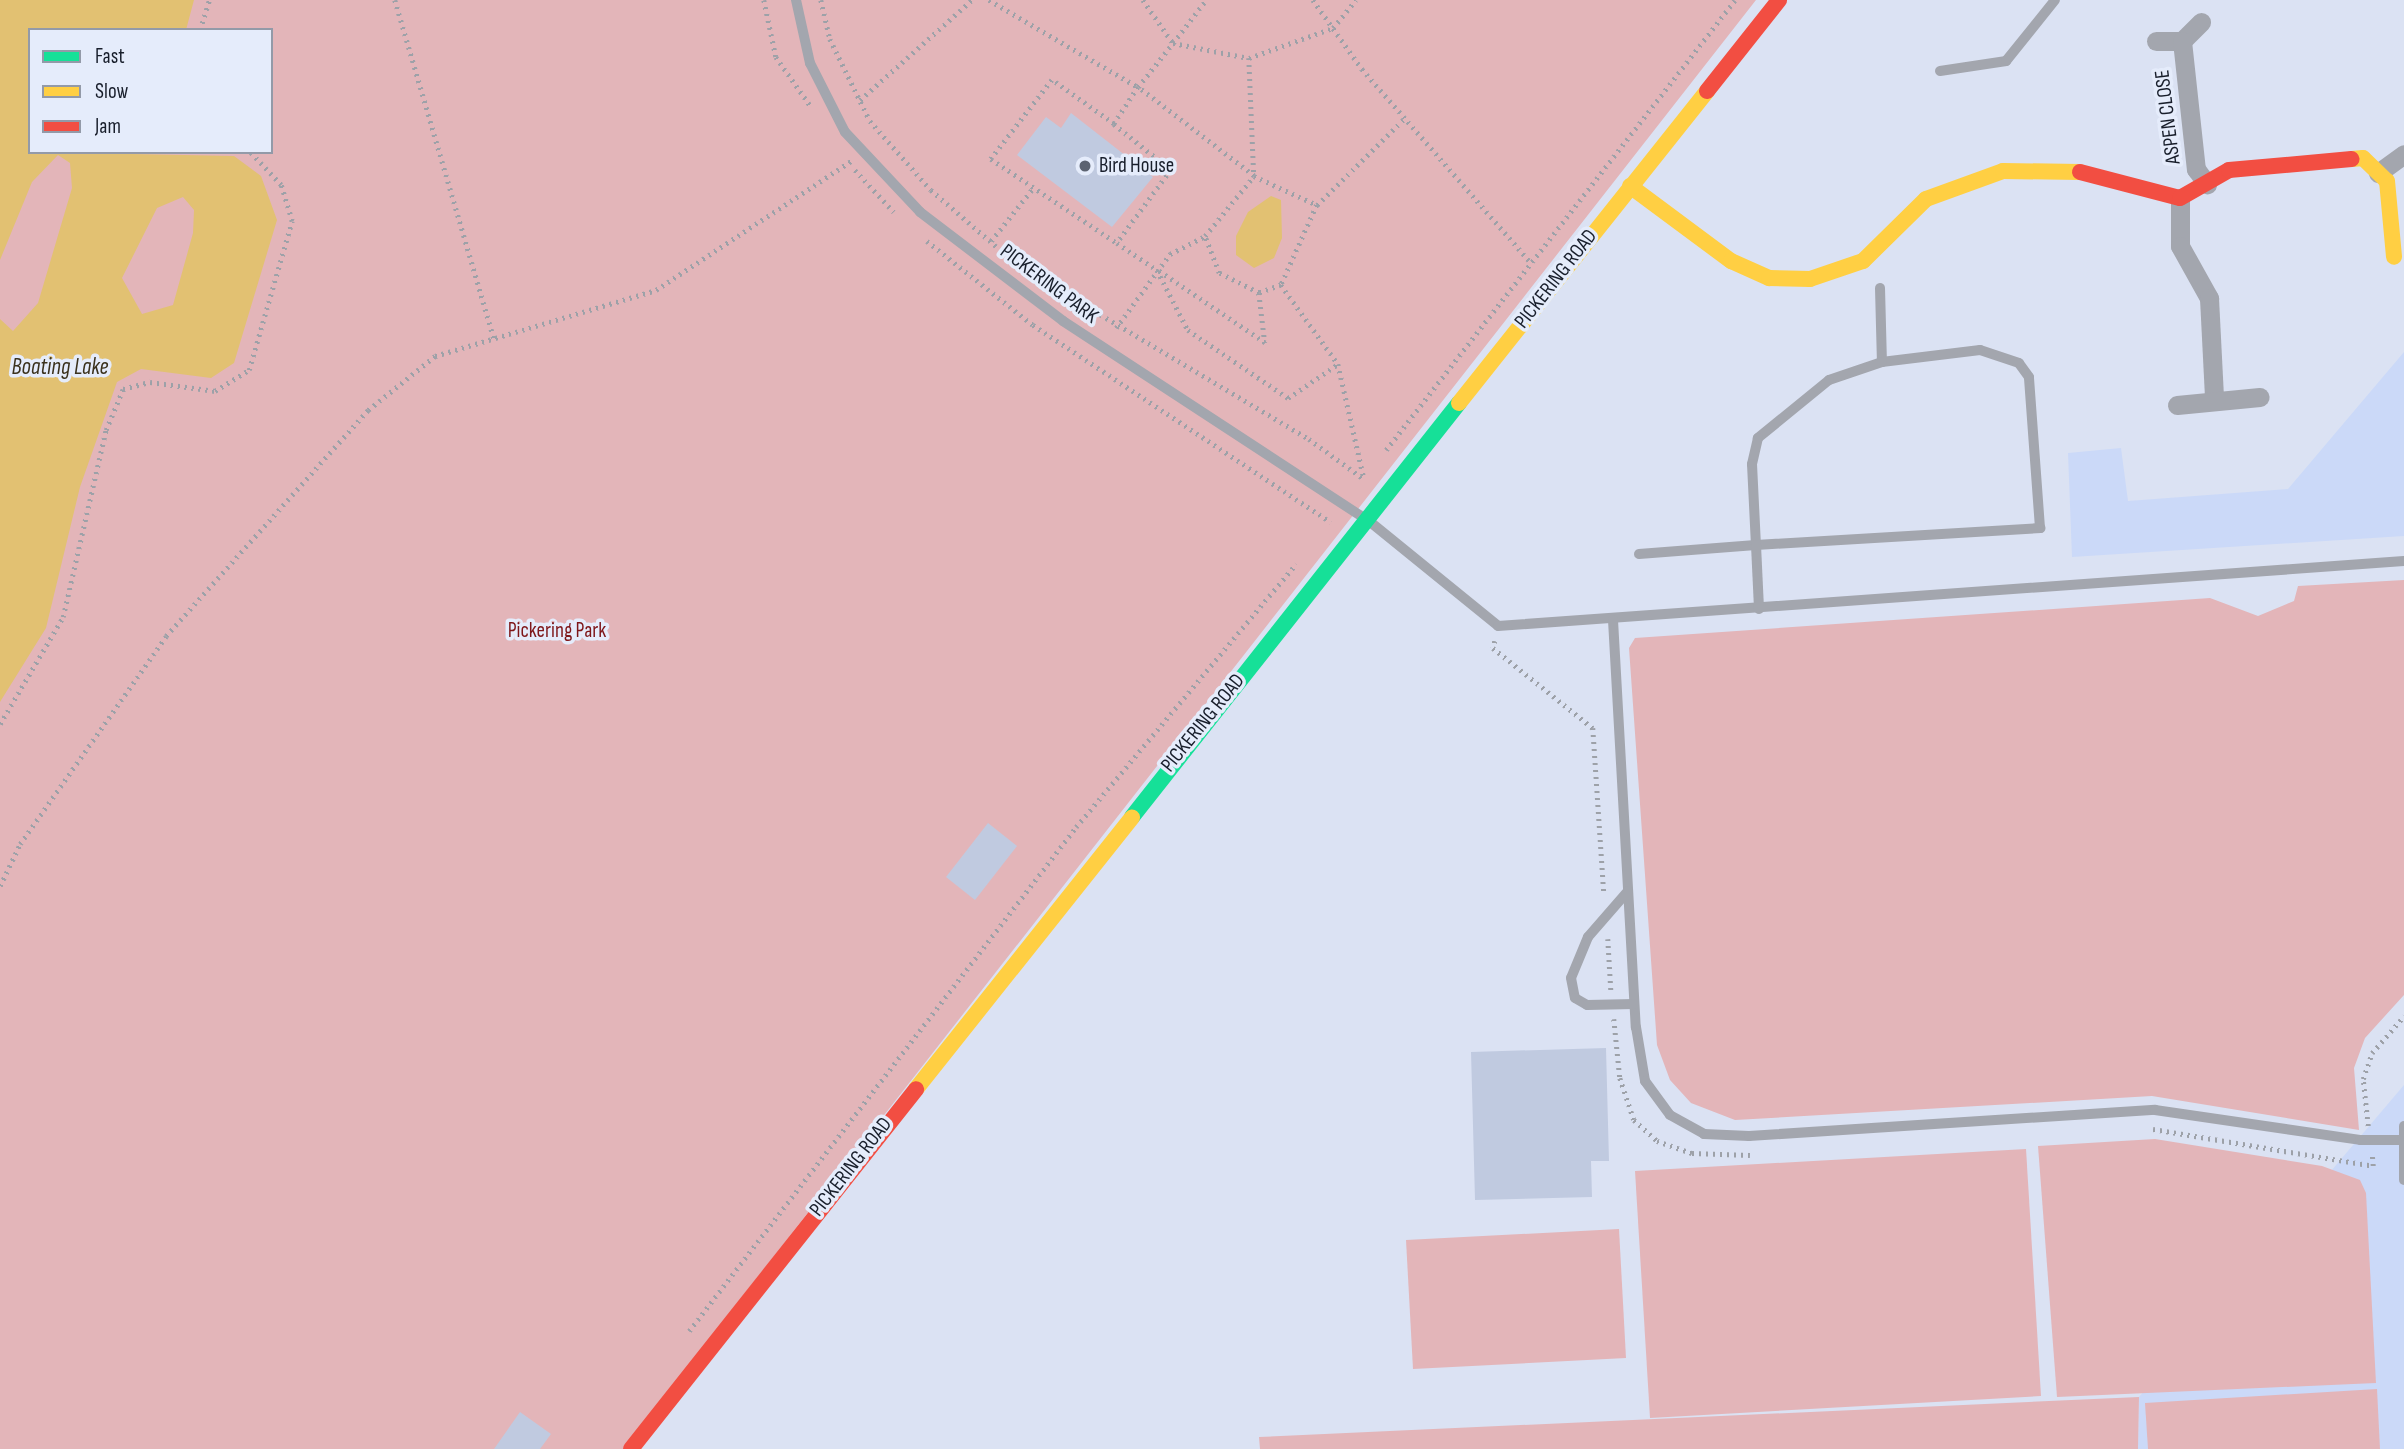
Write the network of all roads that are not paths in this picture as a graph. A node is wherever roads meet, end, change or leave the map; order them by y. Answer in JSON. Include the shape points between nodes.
{"nodes":[{"id":1,"x":796,"y":0,"type":"edge"},
{"id":2,"x":1779,"y":0,"type":"edge"},
{"id":3,"x":2055,"y":0,"type":"edge"},
{"id":4,"x":2201,"y":22,"type":"dead end"},
{"id":5,"x":2156,"y":41,"type":"dead end"},
{"id":6,"x":2182,"y":41,"type":"junction"},
{"id":7,"x":1940,"y":71,"type":"dead end"},
{"id":8,"x":2404,"y":154,"type":"edge"},
{"id":9,"x":2378,"y":173,"type":"junction"},
{"id":10,"x":2207,"y":184,"type":"junction"},
{"id":11,"x":1630,"y":186,"type":"junction"},
{"id":12,"x":2180,"y":198,"type":"junction"},
{"id":13,"x":2393,"y":257,"type":"dead end"},
{"id":14,"x":1880,"y":288,"type":"dead end"},
{"id":15,"x":1882,"y":362,"type":"junction"},
{"id":16,"x":2259,"y":397,"type":"dead end"},
{"id":17,"x":2214,"y":398,"type":"junction"},
{"id":18,"x":2178,"y":405,"type":"dead end"},
{"id":19,"x":1369,"y":522,"type":"junction"},
{"id":20,"x":1756,"y":545,"type":"junction"},
{"id":21,"x":1639,"y":554,"type":"dead end"},
{"id":22,"x":2404,"y":561,"type":"edge"},
{"id":23,"x":1759,"y":609,"type":"junction"},
{"id":24,"x":1613,"y":620,"type":"junction"},
{"id":25,"x":1628,"y":891,"type":"junction"},
{"id":26,"x":1634,"y":1004,"type":"junction"},
{"id":27,"x":2404,"y":1126,"type":"edge"},
{"id":28,"x":2401,"y":1140,"type":"junction"},
{"id":29,"x":2404,"y":1180,"type":"edge"},
{"id":30,"x":631,"y":1449,"type":"edge"}],
"edges":[{"from":1,"to":19,"type":"lane","name":"PICKERING PARK","via":[[810,63],[845,132],[920,212],[1063,321]]},
{"from":2,"to":11,"type":"street","name":"PICKERING ROAD"},
{"from":3,"to":7,"type":"lane","via":[[2006,61]]},
{"from":4,"to":6,"type":"street","name":"ASPEN CLOSE"},
{"from":5,"to":6,"type":"street","name":"ASPEN CLOSE"},
{"from":6,"to":10,"type":"street","name":"ASPEN CLOSE","via":[[2196,169]]},
{"from":8,"to":9,"type":"street"},
{"from":9,"to":10,"type":"street","via":[[2363,158],[2229,170]]},
{"from":9,"to":13,"type":"street","via":[[2387,181]]},
{"from":10,"to":12,"type":"street"},
{"from":11,"to":12,"type":"street","via":[[1731,261],[1769,278],[1810,279],[1863,261],[1926,200],[2003,171],[2081,172]]},
{"from":11,"to":19,"type":"street","name":"PICKERING ROAD"},
{"from":12,"to":17,"type":"street","via":[[2180,247],[2209,298]]},
{"from":14,"to":15,"type":"lane"},
{"from":15,"to":20,"type":"lane","via":[[1829,380],[1758,438],[1752,464]]},
{"from":15,"to":20,"type":"lane","via":[[1980,350],[2019,363],[2029,377],[2040,528]]},
{"from":16,"to":17,"type":"street"},
{"from":17,"to":18,"type":"street"},
{"from":19,"to":24,"type":"lane","name":"PICKERING PARK","via":[[1497,626]]},
{"from":19,"to":30,"type":"street","name":"PICKERING ROAD","via":[[1170,763]]},
{"from":20,"to":21,"type":"lane"},
{"from":20,"to":23,"type":"lane"},
{"from":22,"to":23,"type":"lane"},
{"from":23,"to":24,"type":"lane"},
{"from":24,"to":25,"type":"lane"},
{"from":25,"to":26,"type":"lane"},
{"from":25,"to":26,"type":"lane","via":[[1573,960],[1571,978],[1575,998],[1587,1005]]},
{"from":26,"to":28,"type":"lane","via":[[1645,1081],[1670,1115],[1704,1134],[2155,1110],[2370,1141]]},
{"from":27,"to":28,"type":"lane"},
{"from":28,"to":29,"type":"lane"}]}
